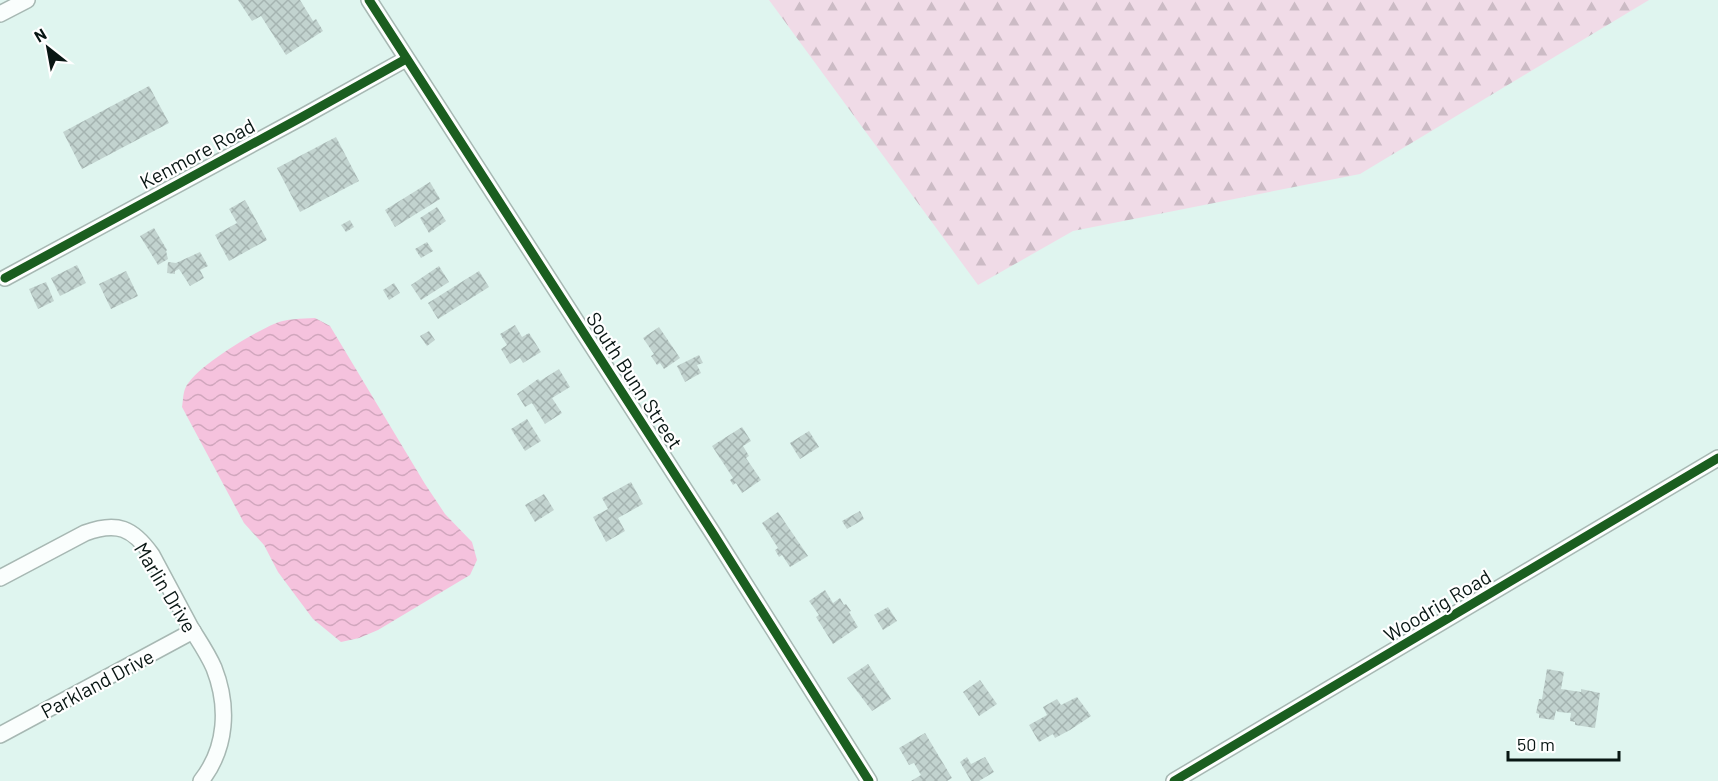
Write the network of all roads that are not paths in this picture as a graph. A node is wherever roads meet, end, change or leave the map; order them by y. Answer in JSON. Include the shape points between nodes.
{"nodes":[{"id":1,"x":27,"y":0,"type":"edge"},
{"id":2,"x":369,"y":0,"type":"edge"},
{"id":3,"x":0,"y":14,"type":"edge"},
{"id":4,"x":406,"y":58,"type":"junction"},
{"id":5,"x":5,"y":278,"type":"dead end"},
{"id":6,"x":1718,"y":459,"type":"edge"},
{"id":7,"x":0,"y":578,"type":"edge"},
{"id":8,"x":193,"y":631,"type":"junction"},
{"id":9,"x":0,"y":735,"type":"edge"},
{"id":10,"x":202,"y":779,"type":"edge"},
{"id":11,"x":869,"y":781,"type":"edge"},
{"id":12,"x":1174,"y":781,"type":"edge"}],
"edges":[{"from":1,"to":3,"type":"street"},
{"from":2,"to":4,"type":"street","name":"South Bunn Street"},
{"from":4,"to":5,"type":"street","name":"Kenmore Road"},
{"from":4,"to":11,"type":"street","name":"South Bunn Street"},
{"from":6,"to":12,"type":"street","name":"Woodrig Road"},
{"from":7,"to":8,"type":"street","name":"Marlin Drive","via":[[85,533],[104,527],[126,529],[152,555]]},
{"from":8,"to":9,"type":"street","name":"Parkland Drive"},
{"from":8,"to":10,"type":"street","name":"Marlin Drive","via":[[213,666],[224,702],[218,749]]}]}
